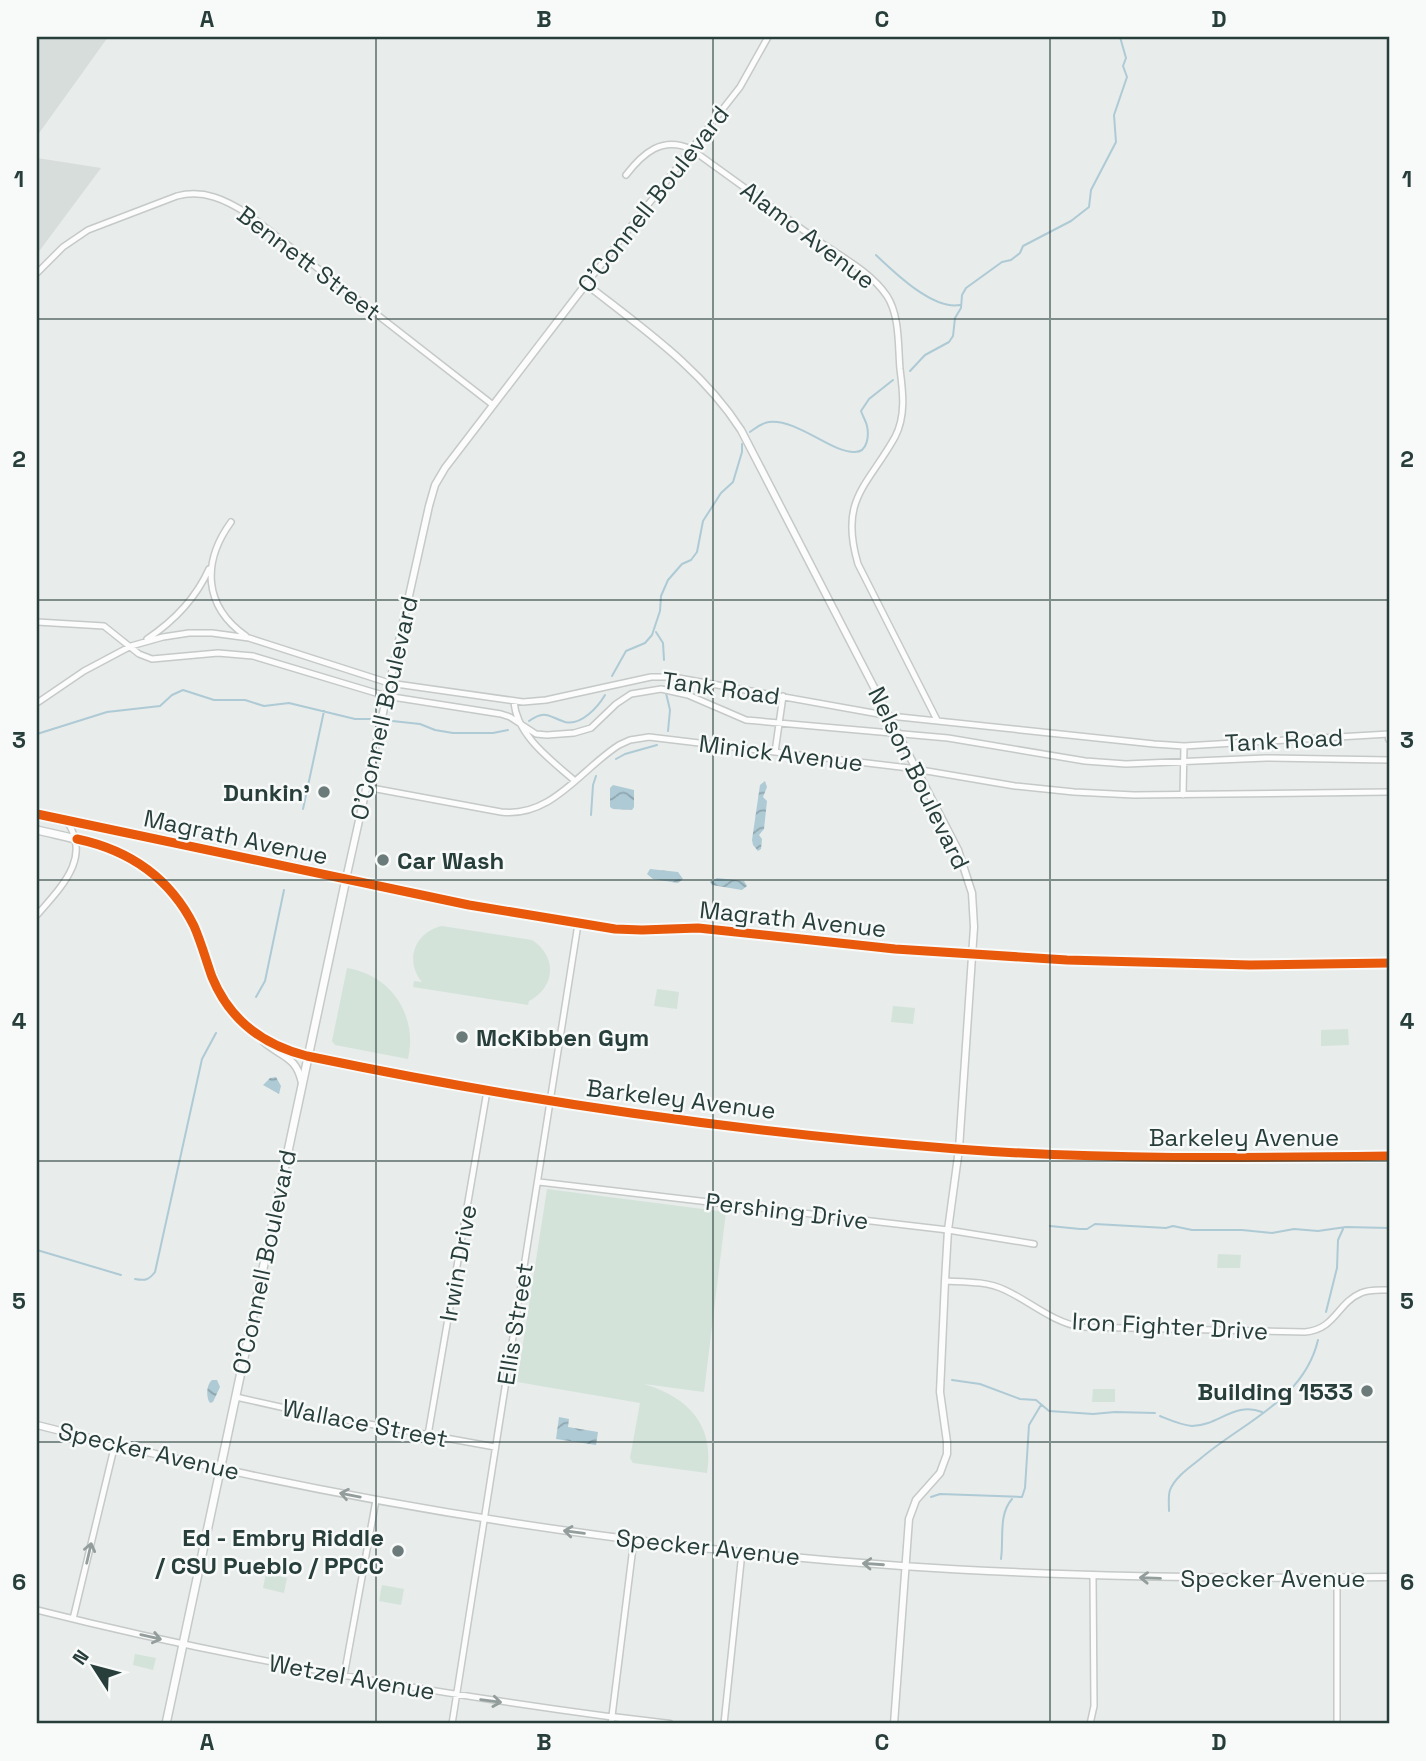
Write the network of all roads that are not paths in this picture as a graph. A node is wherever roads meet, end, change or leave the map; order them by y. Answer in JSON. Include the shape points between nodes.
{"nodes":[{"id":1,"x":768,"y":37,"type":"edge"},
{"id":2,"x":691,"y":149,"type":"junction"},
{"id":3,"x":626,"y":175,"type":"dead end"},
{"id":4,"x":37,"y":272,"type":"edge"},
{"id":5,"x":586,"y":284,"type":"junction"},
{"id":6,"x":493,"y":405,"type":"junction"},
{"id":7,"x":232,"y":522,"type":"dead end"},
{"id":8,"x":212,"y":563,"type":"junction"},
{"id":9,"x":37,"y":622,"type":"edge"},
{"id":10,"x":249,"y":638,"type":"junction"},
{"id":11,"x":143,"y":641,"type":"junction"},
{"id":12,"x":131,"y":646,"type":"junction"},
{"id":13,"x":389,"y":683,"type":"junction"},
{"id":14,"x":386,"y":696,"type":"junction"},
{"id":15,"x":783,"y":696,"type":"junction"},
{"id":16,"x":514,"y":701,"type":"junction"},
{"id":17,"x":37,"y":703,"type":"edge"},
{"id":18,"x":890,"y":716,"type":"junction"},
{"id":19,"x":937,"y":720,"type":"junction"},
{"id":20,"x":520,"y":723,"type":"junction"},
{"id":21,"x":779,"y":723,"type":"junction"},
{"id":22,"x":898,"y":733,"type":"junction"},
{"id":23,"x":1389,"y":736,"type":"edge"},
{"id":24,"x":1184,"y":746,"type":"junction"},
{"id":25,"x":775,"y":752,"type":"junction"},
{"id":26,"x":1389,"y":760,"type":"edge"},
{"id":27,"x":1184,"y":761,"type":"junction"},
{"id":28,"x":917,"y":769,"type":"junction"},
{"id":29,"x":575,"y":781,"type":"junction"},
{"id":30,"x":366,"y":787,"type":"junction"},
{"id":31,"x":1389,"y":792,"type":"edge"},
{"id":32,"x":1183,"y":795,"type":"junction"},
{"id":33,"x":37,"y":814,"type":"edge"},
{"id":34,"x":66,"y":820,"type":"junction"},
{"id":35,"x":37,"y":830,"type":"edge"},
{"id":36,"x":77,"y":839,"type":"junction"},
{"id":37,"x":346,"y":880,"type":"junction"},
{"id":38,"x":37,"y":915,"type":"edge"},
{"id":39,"x":578,"y":924,"type":"junction"},
{"id":40,"x":973,"y":955,"type":"junction"},
{"id":41,"x":1389,"y":962,"type":"edge"},
{"id":42,"x":260,"y":1038,"type":"junction"},
{"id":43,"x":307,"y":1056,"type":"junction"},
{"id":44,"x":302,"y":1083,"type":"junction"},
{"id":45,"x":487,"y":1091,"type":"junction"},
{"id":46,"x":551,"y":1101,"type":"junction"},
{"id":47,"x":959,"y":1149,"type":"junction"},
{"id":48,"x":1389,"y":1156,"type":"edge"},
{"id":49,"x":539,"y":1182,"type":"junction"},
{"id":50,"x":948,"y":1230,"type":"junction"},
{"id":51,"x":1034,"y":1244,"type":"dead end"},
{"id":52,"x":945,"y":1281,"type":"junction"},
{"id":53,"x":1389,"y":1290,"type":"edge"},
{"id":54,"x":236,"y":1397,"type":"junction"},
{"id":55,"x":37,"y":1425,"type":"edge"},
{"id":56,"x":428,"y":1435,"type":"junction"},
{"id":57,"x":115,"y":1444,"type":"junction"},
{"id":58,"x":495,"y":1447,"type":"junction"},
{"id":59,"x":220,"y":1468,"type":"junction"},
{"id":60,"x":376,"y":1500,"type":"junction"},
{"id":61,"x":484,"y":1518,"type":"junction"},
{"id":62,"x":635,"y":1539,"type":"junction"},
{"id":63,"x":742,"y":1552,"type":"junction"},
{"id":64,"x":905,"y":1566,"type":"junction"},
{"id":65,"x":1093,"y":1576,"type":"junction"},
{"id":66,"x":1389,"y":1577,"type":"edge"},
{"id":67,"x":1337,"y":1578,"type":"junction"},
{"id":68,"x":37,"y":1610,"type":"edge"},
{"id":69,"x":73,"y":1619,"type":"junction"},
{"id":70,"x":183,"y":1645,"type":"junction"},
{"id":71,"x":344,"y":1675,"type":"junction"},
{"id":72,"x":457,"y":1696,"type":"junction"},
{"id":73,"x":612,"y":1721,"type":"edge"},
{"id":74,"x":166,"y":1724,"type":"edge"},
{"id":75,"x":452,"y":1724,"type":"edge"},
{"id":76,"x":670,"y":1724,"type":"edge"},
{"id":77,"x":724,"y":1724,"type":"edge"},
{"id":78,"x":894,"y":1724,"type":"edge"},
{"id":79,"x":1090,"y":1724,"type":"edge"},
{"id":80,"x":1337,"y":1724,"type":"edge"}],
"edges":[{"from":1,"to":2,"type":"street","name":"O'Connell Boulevard","via":[[745,79]]},
{"from":2,"to":3,"type":"street","via":[[679,145],[655,148],[642,155]]},
{"from":2,"to":5,"type":"street","name":"O'Connell Boulevard"},
{"from":2,"to":19,"type":"street","name":"Alamo Avenue","via":[[861,271],[891,305],[903,415],[858,494],[852,515],[853,540],[858,564]]},
{"from":4,"to":6,"type":"street","name":"Bennett Street","via":[[72,240],[102,223],[177,196],[212,196],[255,220]]},
{"from":5,"to":6,"type":"street","name":"O'Connell Boulevard"},
{"from":5,"to":18,"type":"street","name":"Nelson Boulevard","via":[[678,357],[735,420]]},
{"from":6,"to":13,"type":"street","name":"O'Connell Boulevard","via":[[445,468],[432,493]]},
{"from":7,"to":8,"type":"street"},
{"from":8,"to":10,"type":"street","via":[[216,602],[228,621]]},
{"from":8,"to":11,"type":"street","via":[[184,608]]},
{"from":9,"to":12,"type":"street","via":[[104,626]]},
{"from":10,"to":11,"type":"street","name":"Tank Road","via":[[189,633]]},
{"from":10,"to":13,"type":"street","name":"Tank Road"},
{"from":11,"to":12,"type":"street","name":"Tank Road"},
{"from":12,"to":14,"type":"street","via":[[152,659],[218,653],[260,658]]},
{"from":12,"to":17,"type":"street","name":"Tank Road"},
{"from":13,"to":14,"type":"street","name":"O'Connell Boulevard"},
{"from":13,"to":16,"type":"street","name":"Tank Road"},
{"from":14,"to":20,"type":"street","via":[[500,714]]},
{"from":14,"to":30,"type":"street","name":"O'Connell Boulevard"},
{"from":15,"to":16,"type":"street","name":"Tank Road","via":[[662,676],[539,701]]},
{"from":15,"to":18,"type":"street","name":"Tank Road"},
{"from":15,"to":21,"type":"street"},
{"from":16,"to":20,"type":"street"},
{"from":18,"to":19,"type":"street","name":"Tank Road"},
{"from":18,"to":22,"type":"street","name":"Nelson Boulevard"},
{"from":19,"to":24,"type":"street","name":"Tank Road"},
{"from":20,"to":21,"type":"street","via":[[536,734],[583,732],[631,694],[662,689],[746,720]]},
{"from":20,"to":29,"type":"street","via":[[545,755]]},
{"from":21,"to":22,"type":"street"},
{"from":21,"to":25,"type":"street"},
{"from":22,"to":27,"type":"street","via":[[1085,761]]},
{"from":22,"to":28,"type":"street","name":"Nelson Boulevard"},
{"from":23,"to":24,"type":"street","name":"Tank Road"},
{"from":24,"to":27,"type":"street"},
{"from":25,"to":28,"type":"street","name":"Minick Avenue"},
{"from":25,"to":29,"type":"street","name":"Minick Avenue","via":[[639,738],[614,748]]},
{"from":26,"to":27,"type":"street"},
{"from":27,"to":32,"type":"street"},
{"from":28,"to":32,"type":"street","name":"Minick Avenue","via":[[1074,793]]},
{"from":28,"to":40,"type":"street","name":"Nelson Boulevard","via":[[968,877],[974,907]]},
{"from":29,"to":30,"type":"street","name":"Minick Avenue","via":[[539,807],[510,813]]},
{"from":30,"to":37,"type":"street","name":"O'Connell Boulevard"},
{"from":31,"to":32,"type":"street","name":"Minick Avenue"},
{"from":33,"to":34,"type":"main road","name":"Magrath Avenue"},
{"from":34,"to":36,"type":"street"},
{"from":34,"to":37,"type":"main road","name":"Magrath Avenue"},
{"from":35,"to":36,"type":"main road","name":"Barkeley Avenue"},
{"from":36,"to":38,"type":"street","via":[[69,875]]},
{"from":36,"to":42,"type":"main road","name":"Barkeley Avenue","via":[[126,855],[166,885],[194,927],[225,1002]]},
{"from":37,"to":39,"type":"main road","name":"Magrath Avenue"},
{"from":37,"to":43,"type":"main road","name":"O'Connell Boulevard"},
{"from":39,"to":40,"type":"main road","name":"Magrath Avenue","via":[[642,930],[698,928]]},
{"from":39,"to":46,"type":"street","name":"Ellis Street"},
{"from":40,"to":41,"type":"main road","name":"Magrath Avenue","via":[[1250,965]]},
{"from":40,"to":47,"type":"street","name":"Nelson Boulevard"},
{"from":42,"to":43,"type":"main road","name":"Barkeley Avenue"},
{"from":42,"to":44,"type":"street","via":[[294,1061]]},
{"from":43,"to":44,"type":"main road","name":"O'Connell Boulevard"},
{"from":43,"to":45,"type":"main road","name":"Barkeley Avenue"},
{"from":44,"to":54,"type":"main road","name":"O'Connell Boulevard"},
{"from":45,"to":46,"type":"main road","name":"Barkeley Avenue"},
{"from":45,"to":56,"type":"street","name":"Irwin Drive"},
{"from":46,"to":47,"type":"main road","name":"Barkeley Avenue","via":[[764,1130]]},
{"from":46,"to":49,"type":"street","name":"Ellis Street"},
{"from":47,"to":48,"type":"main road","name":"Barkeley Avenue","via":[[1141,1156]]},
{"from":47,"to":50,"type":"street","name":"Nelson Boulevard"},
{"from":49,"to":50,"type":"street","name":"Pershing Drive"},
{"from":49,"to":58,"type":"street","name":"Ellis Street"},
{"from":50,"to":51,"type":"street","name":"Pershing Drive"},
{"from":50,"to":52,"type":"street","name":"Nelson Boulevard"},
{"from":52,"to":53,"type":"street","name":"Iron Fighter Drive","via":[[1001,1288],[1056,1320],[1081,1326],[1305,1332],[1328,1324],[1360,1293]]},
{"from":52,"to":64,"type":"street","name":"Nelson Boulevard","via":[[940,1392],[947,1454],[940,1474],[911,1511]]},
{"from":54,"to":56,"type":"street","name":"Wallace Street"},
{"from":54,"to":59,"type":"main road","name":"O'Connell Boulevard"},
{"from":55,"to":57,"type":"street","name":"Specker Avenue"},
{"from":56,"to":58,"type":"street","name":"Wallace Street"},
{"from":57,"to":59,"type":"street","name":"Specker Avenue"},
{"from":69,"to":57,"type":"street","one_way":true},
{"from":58,"to":61,"type":"street","name":"Ellis Street"},
{"from":60,"to":59,"type":"street","name":"Specker Avenue","one_way":true},
{"from":59,"to":70,"type":"main road","name":"O'Connell Boulevard"},
{"from":60,"to":61,"type":"street","name":"Specker Avenue"},
{"from":60,"to":71,"type":"street"},
{"from":62,"to":61,"type":"street","name":"Specker Avenue","one_way":true},
{"from":61,"to":72,"type":"street","name":"Ellis Street"},
{"from":62,"to":63,"type":"street","name":"Specker Avenue"},
{"from":62,"to":73,"type":"street"},
{"from":64,"to":63,"type":"street","name":"Specker Avenue","one_way":true},
{"from":63,"to":77,"type":"street"},
{"from":64,"to":65,"type":"street","name":"Specker Avenue"},
{"from":64,"to":78,"type":"street","name":"Nelson Boulevard"},
{"from":67,"to":65,"type":"street","name":"Specker Avenue","one_way":true},
{"from":65,"to":79,"type":"street","via":[[1094,1706]]},
{"from":66,"to":67,"type":"street","name":"Specker Avenue"},
{"from":67,"to":80,"type":"street"},
{"from":68,"to":69,"type":"street","name":"Wetzel Avenue"},
{"from":69,"to":70,"type":"street","name":"Wetzel Avenue","one_way":true},
{"from":70,"to":71,"type":"street","name":"Wetzel Avenue"},
{"from":70,"to":74,"type":"main road","name":"O'Connell Boulevard"},
{"from":71,"to":72,"type":"street","name":"Wetzel Avenue"},
{"from":72,"to":73,"type":"street","name":"Wetzel Avenue","one_way":true},
{"from":72,"to":75,"type":"street","name":"Ellis Street"},
{"from":73,"to":76,"type":"street","name":"Wetzel Avenue"}]}
